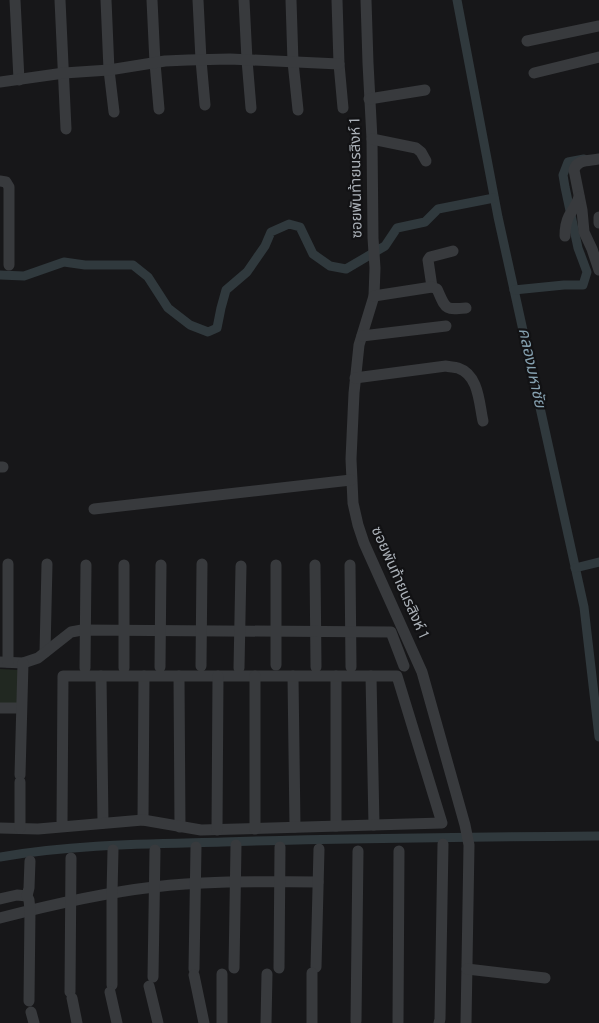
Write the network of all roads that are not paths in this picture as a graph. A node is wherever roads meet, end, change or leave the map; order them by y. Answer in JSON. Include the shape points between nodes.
{"nodes":[{"id":1,"x":15,"y":0,"type":"edge"},
{"id":2,"x":60,"y":0,"type":"edge"},
{"id":3,"x":106,"y":0,"type":"edge"},
{"id":4,"x":152,"y":0,"type":"edge"},
{"id":5,"x":198,"y":0,"type":"edge"},
{"id":6,"x":244,"y":0,"type":"edge"},
{"id":7,"x":291,"y":0,"type":"edge"},
{"id":8,"x":337,"y":0,"type":"edge"},
{"id":9,"x":366,"y":0,"type":"edge"},
{"id":10,"x":599,"y":26,"type":"edge"},
{"id":11,"x":527,"y":41,"type":"dead end"},
{"id":12,"x":599,"y":57,"type":"edge"},
{"id":13,"x":201,"y":60,"type":"junction"},
{"id":14,"x":247,"y":60,"type":"junction"},
{"id":15,"x":293,"y":62,"type":"junction"},
{"id":16,"x":155,"y":63,"type":"junction"},
{"id":17,"x":339,"y":64,"type":"junction"},
{"id":18,"x":108,"y":70,"type":"junction"},
{"id":19,"x":64,"y":73,"type":"junction"},
{"id":20,"x":534,"y":73,"type":"dead end"},
{"id":21,"x":19,"y":80,"type":"junction"},
{"id":22,"x":0,"y":82,"type":"edge"},
{"id":23,"x":425,"y":90,"type":"dead end"},
{"id":24,"x":369,"y":99,"type":"junction"},
{"id":25,"x":205,"y":105,"type":"dead end"},
{"id":26,"x":251,"y":108,"type":"dead end"},
{"id":27,"x":343,"y":108,"type":"dead end"},
{"id":28,"x":159,"y":109,"type":"dead end"},
{"id":29,"x":298,"y":110,"type":"dead end"},
{"id":30,"x":114,"y":112,"type":"dead end"},
{"id":31,"x":66,"y":129,"type":"dead end"},
{"id":32,"x":372,"y":139,"type":"junction"},
{"id":33,"x":426,"y":160,"type":"dead end"},
{"id":34,"x":599,"y":160,"type":"edge"},
{"id":35,"x":0,"y":180,"type":"edge"},
{"id":36,"x":579,"y":197,"type":"junction"},
{"id":37,"x":599,"y":217,"type":"edge"},
{"id":38,"x":599,"y":222,"type":"edge"},
{"id":39,"x":565,"y":236,"type":"dead end"},
{"id":40,"x":453,"y":252,"type":"dead end"},
{"id":41,"x":9,"y":265,"type":"dead end"},
{"id":42,"x":599,"y":270,"type":"edge"},
{"id":43,"x":432,"y":287,"type":"junction"},
{"id":44,"x":374,"y":296,"type":"junction"},
{"id":45,"x":466,"y":308,"type":"dead end"},
{"id":46,"x":446,"y":326,"type":"dead end"},
{"id":47,"x":362,"y":336,"type":"junction"},
{"id":48,"x":355,"y":378,"type":"junction"},
{"id":49,"x":483,"y":421,"type":"dead end"},
{"id":50,"x":351,"y":480,"type":"junction"},
{"id":51,"x":94,"y":509,"type":"dead end"},
{"id":52,"x":8,"y":564,"type":"dead end"},
{"id":53,"x":47,"y":564,"type":"dead end"},
{"id":54,"x":202,"y":564,"type":"dead end"},
{"id":55,"x":86,"y":565,"type":"dead end"},
{"id":56,"x":124,"y":565,"type":"dead end"},
{"id":57,"x":161,"y":565,"type":"dead end"},
{"id":58,"x":276,"y":565,"type":"dead end"},
{"id":59,"x":315,"y":565,"type":"dead end"},
{"id":60,"x":350,"y":565,"type":"dead end"},
{"id":61,"x":241,"y":566,"type":"dead end"},
{"id":62,"x":86,"y":630,"type":"junction"},
{"id":63,"x":124,"y":630,"type":"junction"},
{"id":64,"x":161,"y":631,"type":"junction"},
{"id":65,"x":202,"y":631,"type":"junction"},
{"id":66,"x":240,"y":631,"type":"junction"},
{"id":67,"x":276,"y":632,"type":"junction"},
{"id":68,"x":315,"y":632,"type":"junction"},
{"id":69,"x":351,"y":632,"type":"junction"},
{"id":70,"x":46,"y":652,"type":"junction"},
{"id":71,"x":4,"y":662,"type":"edge"},
{"id":72,"x":23,"y":663,"type":"junction"},
{"id":73,"x":276,"y":665,"type":"dead end"},
{"id":74,"x":202,"y":666,"type":"dead end"},
{"id":75,"x":404,"y":666,"type":"dead end"},
{"id":76,"x":160,"y":667,"type":"dead end"},
{"id":77,"x":316,"y":667,"type":"dead end"},
{"id":78,"x":351,"y":667,"type":"dead end"},
{"id":79,"x":85,"y":668,"type":"dead end"},
{"id":80,"x":124,"y":668,"type":"dead end"},
{"id":81,"x":239,"y":668,"type":"dead end"},
{"id":82,"x":101,"y":676,"type":"junction"},
{"id":83,"x":144,"y":676,"type":"junction"},
{"id":84,"x":179,"y":676,"type":"junction"},
{"id":85,"x":218,"y":676,"type":"junction"},
{"id":86,"x":255,"y":676,"type":"junction"},
{"id":87,"x":293,"y":676,"type":"junction"},
{"id":88,"x":336,"y":676,"type":"junction"},
{"id":89,"x":371,"y":676,"type":"junction"},
{"id":90,"x":0,"y":708,"type":"edge"},
{"id":91,"x":21,"y":708,"type":"junction"},
{"id":92,"x":143,"y":820,"type":"junction"},
{"id":93,"x":103,"y":823,"type":"junction"},
{"id":94,"x":374,"y":825,"type":"junction"},
{"id":95,"x":62,"y":826,"type":"junction"},
{"id":96,"x":336,"y":826,"type":"junction"},
{"id":97,"x":180,"y":827,"type":"junction"},
{"id":98,"x":295,"y":827,"type":"junction"},
{"id":99,"x":0,"y":828,"type":"edge"},
{"id":100,"x":20,"y":828,"type":"junction"},
{"id":101,"x":255,"y":829,"type":"junction"},
{"id":102,"x":217,"y":830,"type":"junction"},
{"id":103,"x":443,"y":844,"type":"dead end"},
{"id":104,"x":236,"y":845,"type":"dead end"},
{"id":105,"x":196,"y":847,"type":"dead end"},
{"id":106,"x":280,"y":847,"type":"dead end"},
{"id":107,"x":319,"y":849,"type":"dead end"},
{"id":108,"x":113,"y":850,"type":"dead end"},
{"id":109,"x":155,"y":850,"type":"dead end"},
{"id":110,"x":358,"y":850,"type":"dead end"},
{"id":111,"x":399,"y":851,"type":"dead end"},
{"id":112,"x":71,"y":858,"type":"dead end"},
{"id":113,"x":30,"y":860,"type":"dead end"},
{"id":114,"x":235,"y":882,"type":"junction"},
{"id":115,"x":279,"y":882,"type":"junction"},
{"id":116,"x":318,"y":882,"type":"junction"},
{"id":117,"x":195,"y":884,"type":"junction"},
{"id":118,"x":154,"y":887,"type":"junction"},
{"id":119,"x":112,"y":894,"type":"junction"},
{"id":120,"x":27,"y":896,"type":"junction"},
{"id":121,"x":0,"y":899,"type":"edge"},
{"id":122,"x":70,"y":902,"type":"junction"},
{"id":123,"x":30,"y":910,"type":"junction"},
{"id":124,"x":0,"y":918,"type":"edge"},
{"id":125,"x":234,"y":968,"type":"dead end"},
{"id":126,"x":279,"y":968,"type":"dead end"},
{"id":127,"x":467,"y":969,"type":"junction"},
{"id":128,"x":222,"y":974,"type":"dead end"},
{"id":129,"x":267,"y":974,"type":"dead end"},
{"id":130,"x":545,"y":978,"type":"dead end"},
{"id":131,"x":31,"y":1012,"type":"edge"},
{"id":132,"x":357,"y":1022,"type":"edge"},
{"id":133,"x":77,"y":1023,"type":"edge"},
{"id":134,"x":116,"y":1023,"type":"edge"},
{"id":135,"x":158,"y":1023,"type":"edge"},
{"id":136,"x":204,"y":1023,"type":"edge"},
{"id":137,"x":222,"y":1023,"type":"edge"},
{"id":138,"x":266,"y":1023,"type":"edge"},
{"id":139,"x":312,"y":1023,"type":"edge"},
{"id":140,"x":398,"y":1023,"type":"edge"},
{"id":141,"x":439,"y":1023,"type":"edge"},
{"id":142,"x":466,"y":1023,"type":"edge"}],
"edges":[{"from":1,"to":21,"type":"street"},
{"from":2,"to":19,"type":"street"},
{"from":3,"to":18,"type":"street"},
{"from":4,"to":16,"type":"street"},
{"from":5,"to":13,"type":"street"},
{"from":6,"to":14,"type":"street"},
{"from":7,"to":15,"type":"street"},
{"from":8,"to":17,"type":"street"},
{"from":9,"to":24,"type":"street","name":"ซอยพันท้ายนรสิงห์ 1"},
{"from":10,"to":11,"type":"street"},
{"from":12,"to":20,"type":"street"},
{"from":13,"to":14,"type":"street"},
{"from":13,"to":16,"type":"street"},
{"from":13,"to":25,"type":"street"},
{"from":14,"to":15,"type":"street"},
{"from":14,"to":26,"type":"street"},
{"from":15,"to":17,"type":"street"},
{"from":15,"to":29,"type":"street"},
{"from":16,"to":18,"type":"street"},
{"from":16,"to":28,"type":"street"},
{"from":17,"to":27,"type":"street"},
{"from":18,"to":19,"type":"street"},
{"from":18,"to":30,"type":"street"},
{"from":19,"to":21,"type":"street"},
{"from":19,"to":31,"type":"street"},
{"from":21,"to":22,"type":"street"},
{"from":23,"to":24,"type":"street"},
{"from":24,"to":32,"type":"street","name":"ซอยพันท้ายนรสิงห์ 1"},
{"from":32,"to":33,"type":"street","via":[[416,148]]},
{"from":32,"to":44,"type":"street","name":"ซอยพันท้ายนรสิงห์ 1"},
{"from":34,"to":36,"type":"street","via":[[582,161],[575,167]]},
{"from":35,"to":41,"type":"street","via":[[9,187]]},
{"from":36,"to":39,"type":"street","via":[[569,216]]},
{"from":36,"to":42,"type":"street","via":[[584,232]]},
{"from":37,"to":38,"type":"street"},
{"from":40,"to":43,"type":"street","via":[[428,260]]},
{"from":43,"to":44,"type":"street"},
{"from":43,"to":45,"type":"street","via":[[447,308]]},
{"from":44,"to":47,"type":"street","name":"ซอยพันท้ายนรสิงห์ 1"},
{"from":46,"to":47,"type":"street"},
{"from":47,"to":48,"type":"street","name":"ซอยพันท้ายนรสิงห์ 1"},
{"from":48,"to":49,"type":"street","via":[[446,366],[459,368],[470,375],[476,387]]},
{"from":48,"to":50,"type":"street","name":"ซอยพันท้ายนรสิงห์ 1"},
{"from":50,"to":51,"type":"street"},
{"from":50,"to":127,"type":"street","name":"ซอยพันท้ายนรสิงห์ 1","via":[[358,526],[420,667],[465,825],[469,845]]},
{"from":52,"to":71,"type":"street"},
{"from":53,"to":70,"type":"street"},
{"from":54,"to":65,"type":"street"},
{"from":55,"to":62,"type":"street"},
{"from":56,"to":63,"type":"street"},
{"from":57,"to":64,"type":"street"},
{"from":58,"to":67,"type":"street"},
{"from":59,"to":68,"type":"street"},
{"from":60,"to":69,"type":"street"},
{"from":61,"to":66,"type":"street"},
{"from":62,"to":63,"type":"street"},
{"from":62,"to":70,"type":"street","via":[[71,632]]},
{"from":62,"to":79,"type":"street"},
{"from":63,"to":64,"type":"street"},
{"from":63,"to":80,"type":"street"},
{"from":64,"to":65,"type":"street"},
{"from":64,"to":76,"type":"street"},
{"from":65,"to":66,"type":"street"},
{"from":65,"to":74,"type":"street"},
{"from":66,"to":67,"type":"street"},
{"from":66,"to":81,"type":"street"},
{"from":67,"to":68,"type":"street"},
{"from":67,"to":73,"type":"street"},
{"from":68,"to":69,"type":"street"},
{"from":68,"to":77,"type":"street"},
{"from":69,"to":75,"type":"street","via":[[391,632]]},
{"from":69,"to":78,"type":"street"},
{"from":70,"to":72,"type":"street"},
{"from":71,"to":72,"type":"street"},
{"from":72,"to":91,"type":"street"},
{"from":82,"to":83,"type":"street"},
{"from":82,"to":93,"type":"street"},
{"from":82,"to":95,"type":"street","via":[[62,676]]},
{"from":83,"to":84,"type":"street"},
{"from":83,"to":92,"type":"street"},
{"from":84,"to":85,"type":"street"},
{"from":84,"to":97,"type":"street"},
{"from":85,"to":86,"type":"street"},
{"from":85,"to":102,"type":"street"},
{"from":86,"to":87,"type":"street"},
{"from":86,"to":101,"type":"street"},
{"from":87,"to":88,"type":"street"},
{"from":87,"to":98,"type":"street"},
{"from":88,"to":89,"type":"street"},
{"from":88,"to":96,"type":"street"},
{"from":89,"to":94,"type":"street"},
{"from":89,"to":94,"type":"street","via":[[397,676],[442,823]]},
{"from":90,"to":91,"type":"street"},
{"from":91,"to":100,"type":"street"},
{"from":92,"to":93,"type":"street"},
{"from":92,"to":97,"type":"street"},
{"from":93,"to":95,"type":"street"},
{"from":94,"to":96,"type":"street"},
{"from":95,"to":100,"type":"street"},
{"from":96,"to":98,"type":"street"},
{"from":97,"to":102,"type":"street"},
{"from":98,"to":101,"type":"street"},
{"from":99,"to":100,"type":"street"},
{"from":101,"to":102,"type":"street"},
{"from":103,"to":141,"type":"street"},
{"from":104,"to":114,"type":"street"},
{"from":105,"to":117,"type":"street"},
{"from":106,"to":115,"type":"street"},
{"from":107,"to":116,"type":"street"},
{"from":108,"to":119,"type":"street"},
{"from":109,"to":118,"type":"street"},
{"from":110,"to":132,"type":"street"},
{"from":111,"to":140,"type":"street"},
{"from":112,"to":122,"type":"street"},
{"from":113,"to":120,"type":"street"},
{"from":114,"to":115,"type":"street"},
{"from":114,"to":117,"type":"street"},
{"from":114,"to":125,"type":"street"},
{"from":115,"to":116,"type":"street"},
{"from":115,"to":126,"type":"street"},
{"from":116,"to":139,"type":"street"},
{"from":117,"to":118,"type":"street"},
{"from":117,"to":136,"type":"street","via":[[194,972]]},
{"from":118,"to":119,"type":"street"},
{"from":118,"to":135,"type":"street","via":[[151,982]]},
{"from":119,"to":122,"type":"street"},
{"from":119,"to":134,"type":"street","via":[[111,989]]},
{"from":120,"to":121,"type":"street"},
{"from":120,"to":123,"type":"street"},
{"from":122,"to":123,"type":"street"},
{"from":122,"to":133,"type":"street","via":[[71,995]]},
{"from":123,"to":124,"type":"street"},
{"from":123,"to":131,"type":"street"},
{"from":127,"to":130,"type":"street"},
{"from":127,"to":142,"type":"street","name":"ซอยพันท้ายนรสิงห์ 1"},
{"from":128,"to":137,"type":"street"},
{"from":129,"to":138,"type":"street"}]}
